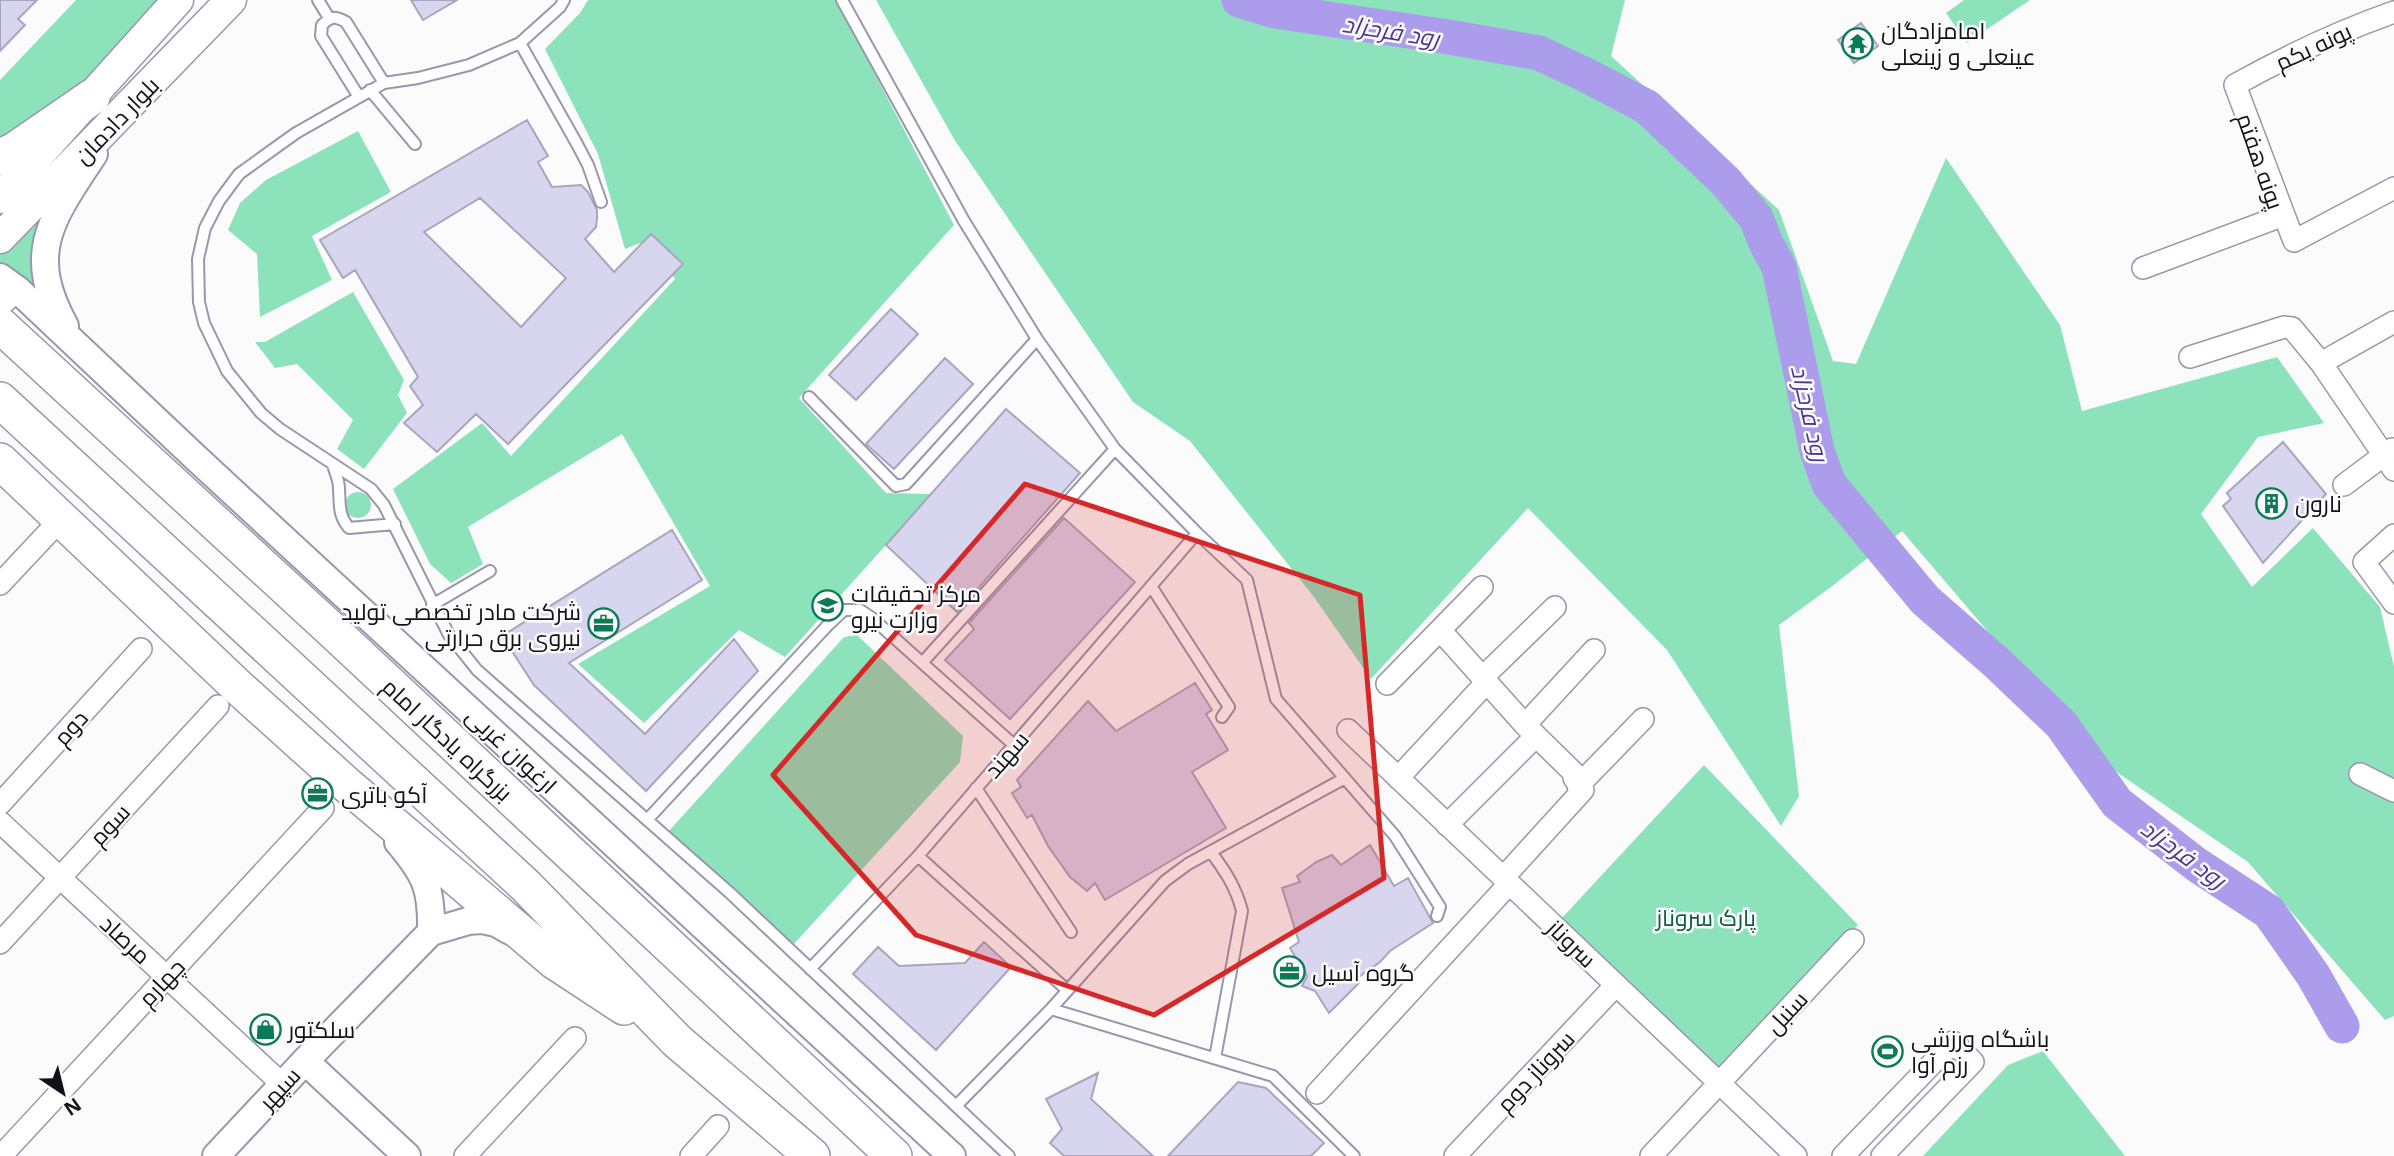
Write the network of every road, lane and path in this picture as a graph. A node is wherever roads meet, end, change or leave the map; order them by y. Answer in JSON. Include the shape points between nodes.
{"nodes":[{"id":1,"x":178,"y":0,"type":"edge"},
{"id":2,"x":231,"y":0,"type":"edge"},
{"id":3,"x":318,"y":0,"type":"edge"},
{"id":4,"x":565,"y":0,"type":"edge"},
{"id":5,"x":842,"y":0,"type":"edge"},
{"id":6,"x":2394,"y":12,"type":"edge"},
{"id":7,"x":329,"y":18,"type":"junction"},
{"id":8,"x":520,"y":43,"type":"junction"},
{"id":9,"x":384,"y":83,"type":"junction"},
{"id":10,"x":2235,"y":85,"type":"joint"},
{"id":11,"x":370,"y":90,"type":"junction"},
{"id":12,"x":359,"y":97,"type":"junction"},
{"id":13,"x":103,"y":110,"type":"junction"},
{"id":14,"x":415,"y":144,"type":"dead end"},
{"id":15,"x":0,"y":157,"type":"edge"},
{"id":16,"x":2394,"y":188,"type":"edge"},
{"id":17,"x":0,"y":198,"type":"edge"},
{"id":18,"x":601,"y":202,"type":"dead end"},
{"id":19,"x":2284,"y":215,"type":"junction"},
{"id":20,"x":0,"y":238,"type":"edge"},
{"id":21,"x":2143,"y":268,"type":"dead end"},
{"id":22,"x":6,"y":291,"type":"edge"},
{"id":23,"x":2394,"y":322,"type":"edge"},
{"id":24,"x":0,"y":324,"type":"edge"},
{"id":25,"x":1037,"y":339,"type":"junction"},
{"id":26,"x":74,"y":343,"type":"junction"},
{"id":27,"x":2190,"y":357,"type":"dead end"},
{"id":28,"x":2321,"y":363,"type":"junction"},
{"id":29,"x":809,"y":397,"type":"dead end"},
{"id":30,"x":0,"y":400,"type":"edge"},
{"id":31,"x":1115,"y":449,"type":"junction"},
{"id":32,"x":2390,"y":458,"type":"edge"},
{"id":33,"x":0,"y":461,"type":"edge"},
{"id":34,"x":333,"y":465,"type":"junction"},
{"id":35,"x":2344,"y":485,"type":"dead end"},
{"id":36,"x":61,"y":519,"type":"junction"},
{"id":37,"x":395,"y":524,"type":"junction"},
{"id":38,"x":1197,"y":533,"type":"junction"},
{"id":39,"x":2394,"y":535,"type":"edge"},
{"id":40,"x":491,"y":571,"type":"dead end"},
{"id":41,"x":0,"y":584,"type":"edge"},
{"id":42,"x":1151,"y":586,"type":"junction"},
{"id":43,"x":1482,"y":587,"type":"dead end"},
{"id":44,"x":2394,"y":603,"type":"edge"},
{"id":45,"x":432,"y":605,"type":"junction"},
{"id":46,"x":1555,"y":607,"type":"dead end"},
{"id":47,"x":1440,"y":630,"type":"junction"},
{"id":48,"x":141,"y":649,"type":"dead end"},
{"id":49,"x":1594,"y":650,"type":"dead end"},
{"id":50,"x":922,"y":663,"type":"junction"},
{"id":51,"x":1484,"y":681,"type":"junction"},
{"id":52,"x":1387,"y":684,"type":"dead end"},
{"id":53,"x":218,"y":706,"type":"dead end"},
{"id":54,"x":1223,"y":717,"type":"dead end"},
{"id":55,"x":1643,"y":719,"type":"dead end"},
{"id":56,"x":1348,"y":730,"type":"dead end"},
{"id":57,"x":1531,"y":730,"type":"junction"},
{"id":58,"x":1014,"y":745,"type":"junction"},
{"id":59,"x":2360,"y":774,"type":"dead end"},
{"id":60,"x":1345,"y":778,"type":"junction"},
{"id":61,"x":1398,"y":778,"type":"junction"},
{"id":62,"x":1578,"y":786,"type":"junction"},
{"id":63,"x":976,"y":788,"type":"junction"},
{"id":64,"x":2394,"y":791,"type":"edge"},
{"id":65,"x":335,"y":797,"type":"junction"},
{"id":66,"x":0,"y":804,"type":"edge"},
{"id":67,"x":647,"y":820,"type":"junction"},
{"id":68,"x":0,"y":822,"type":"edge"},
{"id":69,"x":1447,"y":825,"type":"junction"},
{"id":70,"x":1211,"y":852,"type":"junction"},
{"id":71,"x":918,"y":856,"type":"junction"},
{"id":72,"x":60,"y":877,"type":"junction"},
{"id":73,"x":1506,"y":881,"type":"junction"},
{"id":74,"x":1437,"y":916,"type":"dead end"},
{"id":75,"x":431,"y":932,"type":"junction"},
{"id":76,"x":1071,"y":932,"type":"dead end"},
{"id":77,"x":1853,"y":940,"type":"dead end"},
{"id":78,"x":0,"y":943,"type":"edge"},
{"id":79,"x":554,"y":961,"type":"junction"},
{"id":80,"x":810,"y":969,"type":"junction"},
{"id":81,"x":166,"y":976,"type":"junction"},
{"id":82,"x":1616,"y":985,"type":"junction"},
{"id":83,"x":1067,"y":990,"type":"junction"},
{"id":84,"x":1051,"y":1009,"type":"junction"},
{"id":85,"x":575,"y":1038,"type":"dead end"},
{"id":86,"x":677,"y":1041,"type":"junction"},
{"id":87,"x":1215,"y":1058,"type":"junction"},
{"id":88,"x":304,"y":1061,"type":"junction"},
{"id":89,"x":1718,"y":1083,"type":"junction"},
{"id":90,"x":282,"y":1084,"type":"junction"},
{"id":91,"x":1317,"y":1093,"type":"dead end"},
{"id":92,"x":956,"y":1106,"type":"junction"},
{"id":93,"x":718,"y":1126,"type":"dead end"},
{"id":94,"x":1,"y":1156,"type":"edge"},
{"id":95,"x":216,"y":1156,"type":"edge"},
{"id":96,"x":407,"y":1156,"type":"edge"},
{"id":97,"x":465,"y":1156,"type":"edge"},
{"id":98,"x":691,"y":1156,"type":"edge"},
{"id":99,"x":812,"y":1156,"type":"edge"},
{"id":100,"x":894,"y":1156,"type":"edge"},
{"id":101,"x":951,"y":1156,"type":"edge"},
{"id":102,"x":1009,"y":1156,"type":"edge"},
{"id":103,"x":1354,"y":1156,"type":"edge"},
{"id":104,"x":1455,"y":1156,"type":"edge"},
{"id":105,"x":1651,"y":1156,"type":"edge"},
{"id":106,"x":1796,"y":1156,"type":"edge"},
{"id":107,"x":1843,"y":1156,"type":"edge"},
{"id":108,"x":1882,"y":1156,"type":"edge"}],
"edges":[{"from":1,"to":13,"type":"main road","name":"بلوار دادمان"},
{"from":2,"to":13,"type":"main road","name":"بلوار دادمان"},
{"from":3,"to":7,"type":"lane"},
{"from":4,"to":8,"type":"lane"},
{"from":5,"to":25,"type":"lane","via":[[964,221]]},
{"from":6,"to":10,"type":"street","name":"پونه یکم","via":[[2291,53]]},
{"from":7,"to":9,"type":"lane","via":[[346,22]]},
{"from":7,"to":12,"type":"lane","via":[[322,24],[321,36]]},
{"from":8,"to":9,"type":"lane","via":[[469,65]]},
{"from":8,"to":18,"type":"lane","via":[[588,165]]},
{"from":9,"to":11,"type":"lane"},
{"from":10,"to":19,"type":"street","name":"پونه هفتم"},
{"from":11,"to":12,"type":"lane"},
{"from":11,"to":14,"type":"lane"},
{"from":12,"to":34,"type":"lane","via":[[239,174],[205,228],[198,259],[204,323],[227,371],[261,413]]},
{"from":13,"to":15,"type":"highway"},
{"from":13,"to":17,"type":"main road","name":"بلوار دادمان"},
{"from":13,"to":20,"type":"main road","name":"بلوار دادمان"},
{"from":13,"to":26,"type":"street","name":"ارغوان غربی","via":[[45,250],[48,291]]},
{"from":16,"to":19,"type":"street","via":[[2294,241]]},
{"from":19,"to":21,"type":"street","name":"پونه هفتم"},
{"from":22,"to":26,"type":"street","name":"ارغوان غربی"},
{"from":23,"to":28,"type":"street"},
{"from":24,"to":100,"type":"highway","name":"بزرگراه یادگار امام"},
{"from":25,"to":29,"type":"lane","via":[[906,484],[896,486]]},
{"from":25,"to":31,"type":"lane"},
{"from":26,"to":101,"type":"street","name":"ارغوان غربی"},
{"from":27,"to":28,"type":"street","via":[[2284,327],[2292,328]]},
{"from":28,"to":32,"type":"street"},
{"from":30,"to":86,"type":"highway","via":[[526,886]]},
{"from":31,"to":38,"type":"lane"},
{"from":31,"to":50,"type":"lane"},
{"from":32,"to":35,"type":"street"},
{"from":33,"to":36,"type":"highway"},
{"from":34,"to":37,"type":"lane","via":[[371,489]]},
{"from":34,"to":37,"type":"lane","via":[[339,485],[338,509],[349,528]]},
{"from":36,"to":41,"type":"street"},
{"from":36,"to":65,"type":"highway","via":[[237,686]]},
{"from":37,"to":45,"type":"lane"},
{"from":38,"to":42,"type":"lane","name":"سهند"},
{"from":38,"to":60,"type":"lane","via":[[1247,580],[1276,699]]},
{"from":39,"to":44,"type":"street","via":[[2364,562]]},
{"from":40,"to":45,"type":"lane"},
{"from":42,"to":54,"type":"lane","via":[[1229,707]]},
{"from":42,"to":58,"type":"lane","name":"سهند"},
{"from":43,"to":47,"type":"street"},
{"from":45,"to":67,"type":"lane","via":[[477,670]]},
{"from":46,"to":51,"type":"street"},
{"from":47,"to":51,"type":"street"},
{"from":47,"to":52,"type":"street"},
{"from":48,"to":66,"type":"street","name":"دوم"},
{"from":49,"to":57,"type":"street"},
{"from":50,"to":58,"type":"lane"},
{"from":50,"to":67,"type":"lane","via":[[860,610],[844,610]]},
{"from":51,"to":57,"type":"street"},
{"from":51,"to":61,"type":"street"},
{"from":53,"to":72,"type":"street","name":"سوم"},
{"from":55,"to":62,"type":"street"},
{"from":56,"to":61,"type":"street","name":"سروناز"},
{"from":57,"to":62,"type":"street","via":[[1574,773]]},
{"from":57,"to":69,"type":"street"},
{"from":58,"to":63,"type":"lane","name":"سهند"},
{"from":59,"to":64,"type":"street"},
{"from":60,"to":70,"type":"lane"},
{"from":60,"to":74,"type":"lane","via":[[1395,836],[1440,907]]},
{"from":61,"to":69,"type":"street","name":"سروناز"},
{"from":62,"to":73,"type":"street","via":[[1583,790]]},
{"from":63,"to":71,"type":"lane","name":"سهند"},
{"from":63,"to":76,"type":"lane"},
{"from":65,"to":75,"type":"street","via":[[403,849],[422,874],[432,902]]},
{"from":65,"to":79,"type":"highway"},
{"from":65,"to":81,"type":"street","name":"چهارم"},
{"from":67,"to":80,"type":"lane"},
{"from":68,"to":72,"type":"street","name":"مرصاد"},
{"from":69,"to":73,"type":"street","name":"سروناز"},
{"from":70,"to":83,"type":"lane","via":[[1165,881]]},
{"from":70,"to":87,"type":"lane","via":[[1238,892],[1242,911]]},
{"from":71,"to":80,"type":"lane","name":"سهند"},
{"from":71,"to":83,"type":"lane"},
{"from":72,"to":78,"type":"street","name":"سوم"},
{"from":72,"to":81,"type":"street","name":"مرصاد"},
{"from":73,"to":82,"type":"street","name":"سروناز"},
{"from":73,"to":91,"type":"street"},
{"from":75,"to":79,"type":"street","name":"سپهر","via":[[468,921],[496,923]]},
{"from":75,"to":88,"type":"street","name":"سپهر"},
{"from":77,"to":89,"type":"street","name":"سنبل"},
{"from":79,"to":86,"type":"highway"},
{"from":80,"to":92,"type":"lane"},
{"from":81,"to":90,"type":"street","name":"مرصاد"},
{"from":81,"to":94,"type":"street","name":"چهارم"},
{"from":82,"to":89,"type":"street","name":"سروناز"},
{"from":82,"to":104,"type":"street","name":"سروناز دوم"},
{"from":83,"to":84,"type":"lane"},
{"from":84,"to":87,"type":"lane"},
{"from":84,"to":92,"type":"lane"},
{"from":85,"to":97,"type":"street"},
{"from":86,"to":99,"type":"highway"},
{"from":87,"to":103,"type":"lane","via":[[1273,1076]]},
{"from":88,"to":90,"type":"street","name":"سپهر"},
{"from":88,"to":96,"type":"street"},
{"from":89,"to":105,"type":"street","name":"سنبل"},
{"from":89,"to":106,"type":"street","name":"سروناز"},
{"from":90,"to":95,"type":"street","name":"سپهر"},
{"from":92,"to":102,"type":"lane"},
{"from":93,"to":98,"type":"street"},
{"from":107,"to":108,"type":"street","via":[[1953,1042],[1973,1062]]}]}
